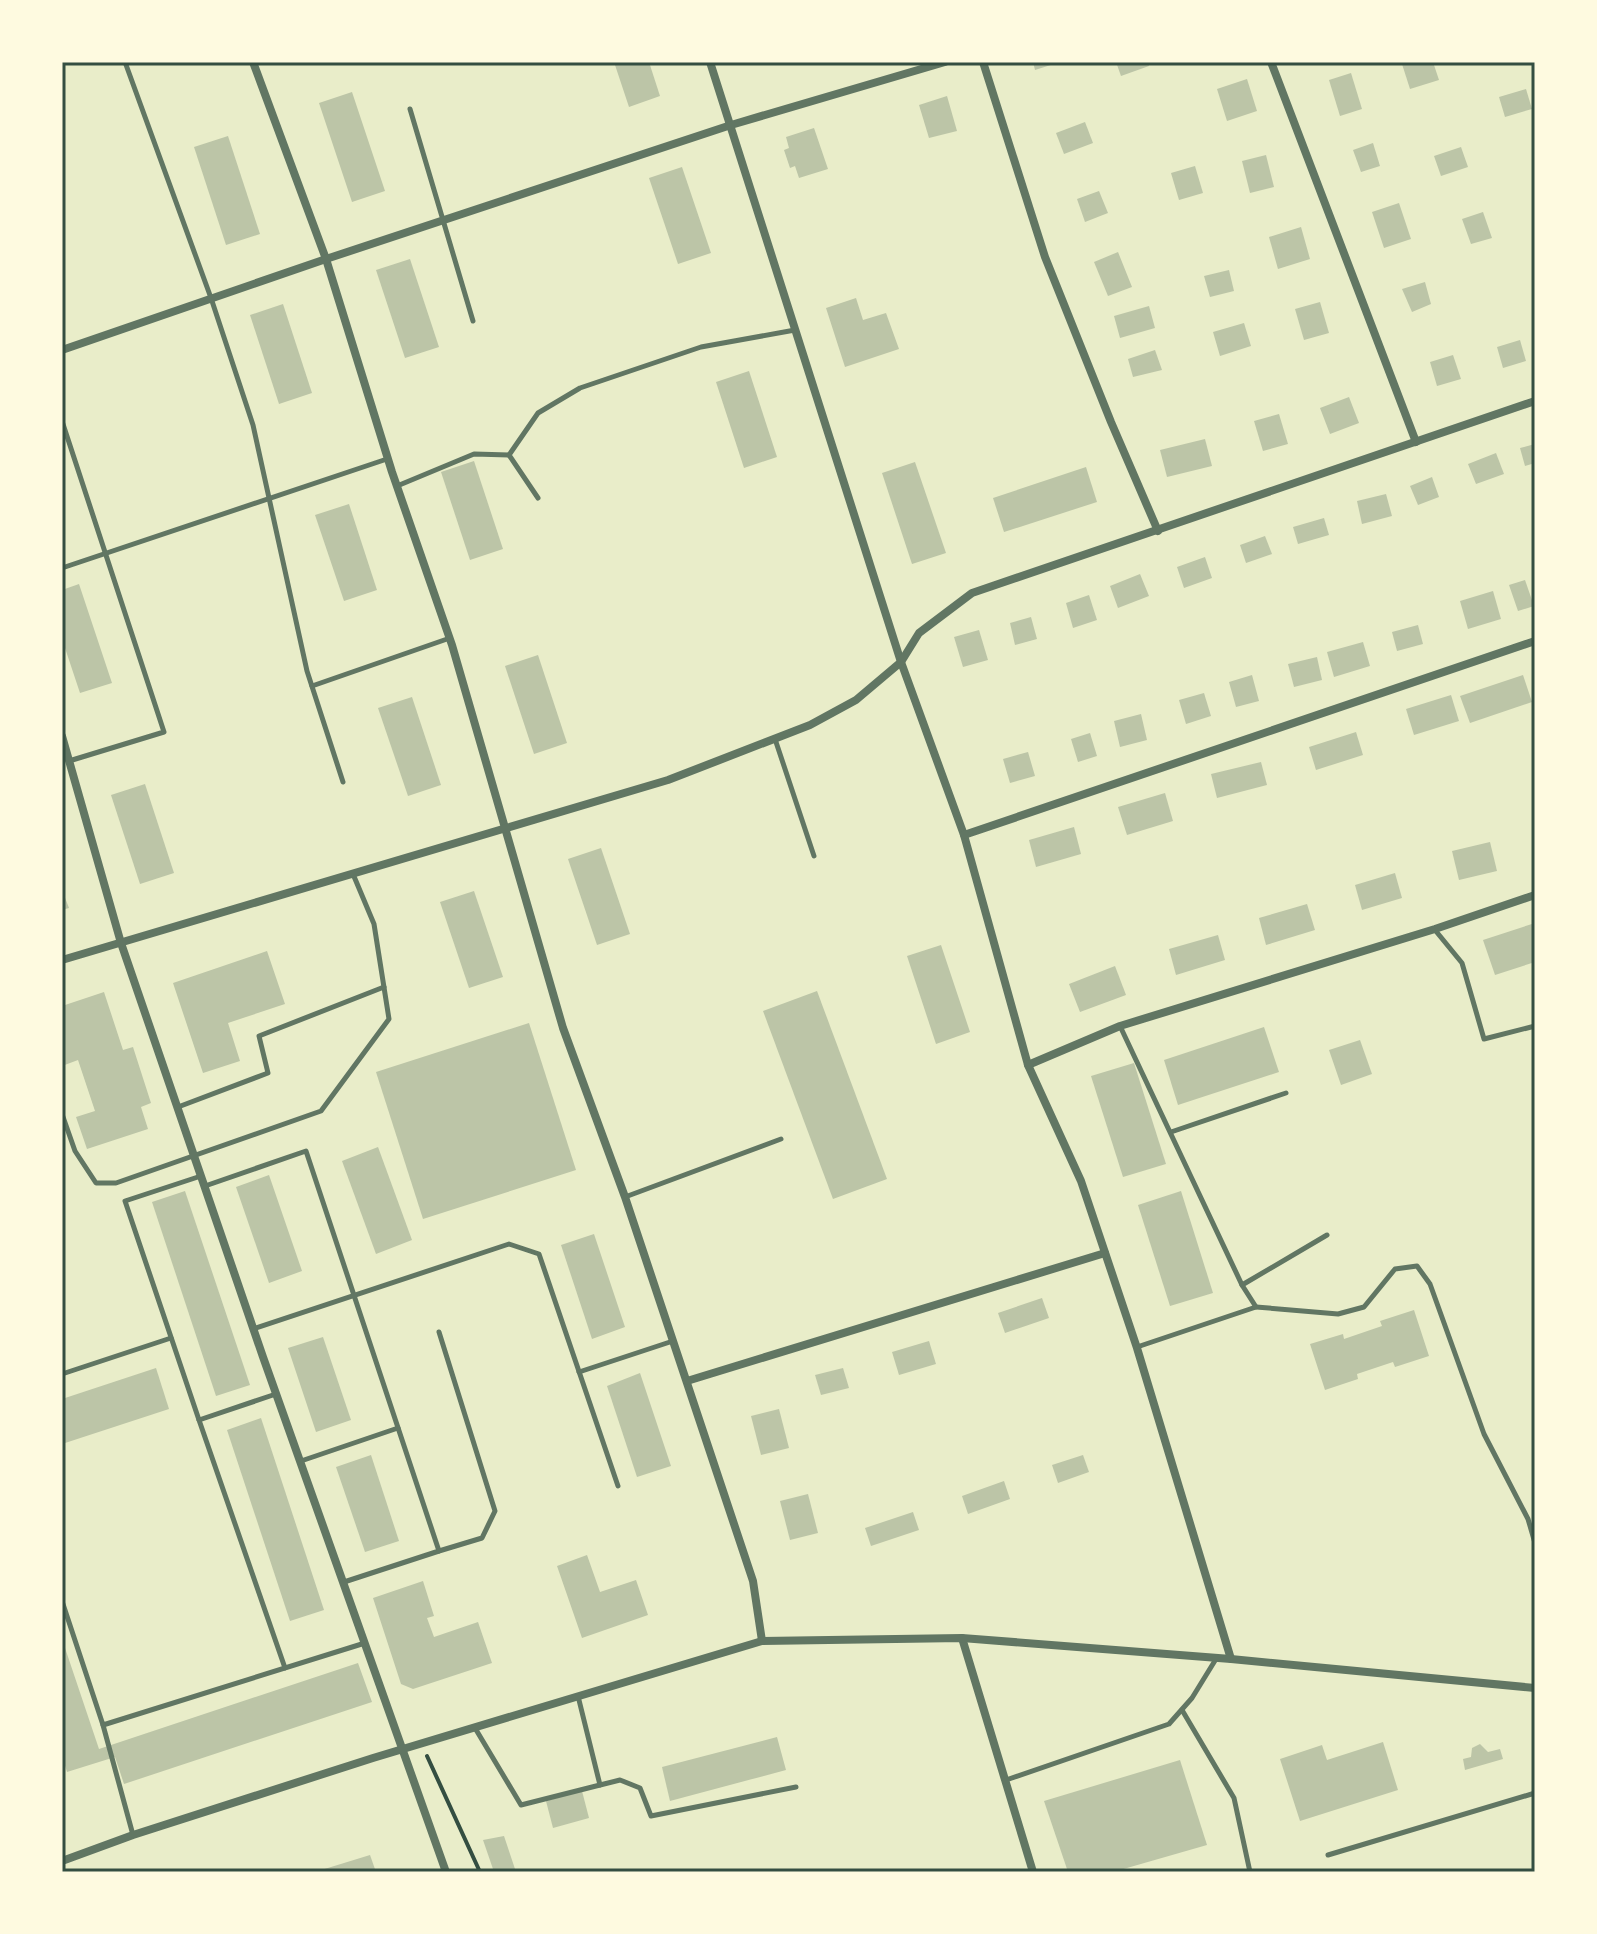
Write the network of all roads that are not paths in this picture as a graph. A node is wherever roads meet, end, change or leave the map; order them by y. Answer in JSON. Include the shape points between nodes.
{"nodes":[{"id":1,"x":125,"y":62,"type":"edge"},
{"id":2,"x":253,"y":62,"type":"edge"},
{"id":3,"x":710,"y":62,"type":"edge"},
{"id":4,"x":945,"y":62,"type":"edge"},
{"id":5,"x":983,"y":62,"type":"edge"},
{"id":6,"x":1271,"y":62,"type":"edge"},
{"id":7,"x":410,"y":109,"type":"dead end"},
{"id":8,"x":731,"y":125,"type":"junction"},
{"id":9,"x":444,"y":220,"type":"junction"},
{"id":10,"x":326,"y":259,"type":"junction"},
{"id":11,"x":211,"y":298,"type":"junction"},
{"id":12,"x":473,"y":321,"type":"dead end"},
{"id":13,"x":796,"y":329,"type":"junction"},
{"id":14,"x":62,"y":350,"type":"edge"},
{"id":15,"x":1535,"y":401,"type":"edge"},
{"id":16,"x":62,"y":421,"type":"edge"},
{"id":17,"x":1416,"y":442,"type":"junction"},
{"id":18,"x":509,"y":455,"type":"junction"},
{"id":19,"x":388,"y":459,"type":"junction"},
{"id":20,"x":397,"y":486,"type":"junction"},
{"id":21,"x":270,"y":498,"type":"junction"},
{"id":22,"x":538,"y":498,"type":"dead end"},
{"id":23,"x":1158,"y":531,"type":"junction"},
{"id":24,"x":107,"y":553,"type":"junction"},
{"id":25,"x":62,"y":568,"type":"edge"},
{"id":26,"x":450,"y":638,"type":"junction"},
{"id":27,"x":1535,"y":641,"type":"edge"},
{"id":28,"x":901,"y":662,"type":"junction"},
{"id":29,"x":312,"y":686,"type":"junction"},
{"id":30,"x":62,"y":736,"type":"edge"},
{"id":31,"x":775,"y":739,"type":"junction"},
{"id":32,"x":69,"y":761,"type":"junction"},
{"id":33,"x":343,"y":782,"type":"dead end"},
{"id":34,"x":505,"y":828,"type":"junction"},
{"id":35,"x":964,"y":835,"type":"junction"},
{"id":36,"x":814,"y":856,"type":"dead end"},
{"id":37,"x":353,"y":874,"type":"junction"},
{"id":38,"x":1535,"y":895,"type":"edge"},
{"id":39,"x":1435,"y":929,"type":"junction"},
{"id":40,"x":121,"y":943,"type":"junction"},
{"id":41,"x":62,"y":960,"type":"edge"},
{"id":42,"x":384,"y":987,"type":"junction"},
{"id":43,"x":1120,"y":1026,"type":"junction"},
{"id":44,"x":1535,"y":1026,"type":"edge"},
{"id":45,"x":1028,"y":1065,"type":"junction"},
{"id":46,"x":1286,"y":1093,"type":"dead end"},
{"id":47,"x":177,"y":1108,"type":"junction"},
{"id":48,"x":62,"y":1114,"type":"edge"},
{"id":49,"x":1171,"y":1132,"type":"junction"},
{"id":50,"x":781,"y":1139,"type":"dead end"},
{"id":51,"x":194,"y":1156,"type":"junction"},
{"id":52,"x":201,"y":1176,"type":"junction"},
{"id":53,"x":204,"y":1186,"type":"junction"},
{"id":54,"x":625,"y":1197,"type":"junction"},
{"id":55,"x":1327,"y":1235,"type":"dead end"},
{"id":56,"x":1105,"y":1253,"type":"junction"},
{"id":57,"x":1242,"y":1285,"type":"junction"},
{"id":58,"x":354,"y":1297,"type":"junction"},
{"id":59,"x":1256,"y":1307,"type":"junction"},
{"id":60,"x":253,"y":1329,"type":"junction"},
{"id":61,"x":439,"y":1332,"type":"dead end"},
{"id":62,"x":171,"y":1338,"type":"junction"},
{"id":63,"x":674,"y":1341,"type":"junction"},
{"id":64,"x":1137,"y":1348,"type":"junction"},
{"id":65,"x":579,"y":1372,"type":"junction"},
{"id":66,"x":62,"y":1374,"type":"edge"},
{"id":67,"x":687,"y":1381,"type":"junction"},
{"id":68,"x":276,"y":1394,"type":"junction"},
{"id":69,"x":199,"y":1420,"type":"junction"},
{"id":70,"x":398,"y":1428,"type":"junction"},
{"id":71,"x":300,"y":1461,"type":"junction"},
{"id":72,"x":618,"y":1486,"type":"dead end"},
{"id":73,"x":1535,"y":1543,"type":"edge"},
{"id":74,"x":439,"y":1551,"type":"junction"},
{"id":75,"x":344,"y":1582,"type":"junction"},
{"id":76,"x":62,"y":1601,"type":"edge"},
{"id":77,"x":962,"y":1638,"type":"junction"},
{"id":78,"x":762,"y":1641,"type":"junction"},
{"id":79,"x":365,"y":1643,"type":"junction"},
{"id":80,"x":1217,"y":1658,"type":"junction"},
{"id":81,"x":1231,"y":1659,"type":"junction"},
{"id":82,"x":285,"y":1668,"type":"junction"},
{"id":83,"x":1535,"y":1688,"type":"edge"},
{"id":84,"x":578,"y":1696,"type":"junction"},
{"id":85,"x":1182,"y":1710,"type":"junction"},
{"id":86,"x":103,"y":1725,"type":"junction"},
{"id":87,"x":474,"y":1727,"type":"junction"},
{"id":88,"x":403,"y":1749,"type":"junction"},
{"id":89,"x":1005,"y":1780,"type":"junction"},
{"id":90,"x":600,"y":1785,"type":"junction"},
{"id":91,"x":796,"y":1787,"type":"dead end"},
{"id":92,"x":1535,"y":1793,"type":"edge"},
{"id":93,"x":133,"y":1835,"type":"junction"},
{"id":94,"x":1328,"y":1855,"type":"dead end"},
{"id":95,"x":62,"y":1861,"type":"edge"},
{"id":96,"x":446,"y":1872,"type":"edge"},
{"id":97,"x":1033,"y":1872,"type":"edge"},
{"id":98,"x":1250,"y":1872,"type":"edge"}],
"edges":[{"from":1,"to":11,"type":"lane"},
{"from":2,"to":10,"type":"street"},
{"from":3,"to":8,"type":"street"},
{"from":4,"to":8,"type":"street"},
{"from":5,"to":23,"type":"street","via":[[1045,257]]},
{"from":6,"to":17,"type":"street"},
{"from":7,"to":9,"type":"lane"},
{"from":8,"to":9,"type":"street"},
{"from":8,"to":13,"type":"street"},
{"from":9,"to":10,"type":"street"},
{"from":9,"to":12,"type":"lane"},
{"from":10,"to":11,"type":"street"},
{"from":10,"to":19,"type":"street"},
{"from":11,"to":14,"type":"street"},
{"from":11,"to":21,"type":"lane","via":[[253,425]]},
{"from":13,"to":18,"type":"lane","via":[[701,347],[580,388],[538,413]]},
{"from":13,"to":28,"type":"street"},
{"from":15,"to":17,"type":"street"},
{"from":16,"to":24,"type":"lane"},
{"from":17,"to":23,"type":"street"},
{"from":18,"to":20,"type":"lane","via":[[474,454]]},
{"from":18,"to":22,"type":"lane"},
{"from":19,"to":20,"type":"street"},
{"from":19,"to":21,"type":"lane"},
{"from":20,"to":26,"type":"street"},
{"from":21,"to":24,"type":"lane"},
{"from":21,"to":29,"type":"lane"},
{"from":23,"to":28,"type":"street","via":[[972,593],[919,633]]},
{"from":24,"to":25,"type":"lane"},
{"from":24,"to":32,"type":"lane","via":[[164,732]]},
{"from":26,"to":29,"type":"lane"},
{"from":26,"to":34,"type":"street"},
{"from":27,"to":35,"type":"street"},
{"from":28,"to":31,"type":"street","via":[[856,700]]},
{"from":28,"to":35,"type":"street"},
{"from":29,"to":33,"type":"lane"},
{"from":30,"to":32,"type":"street"},
{"from":31,"to":34,"type":"street","via":[[668,780]]},
{"from":31,"to":36,"type":"lane"},
{"from":32,"to":40,"type":"street"},
{"from":34,"to":37,"type":"street"},
{"from":34,"to":54,"type":"street","via":[[563,1028]]},
{"from":35,"to":45,"type":"street"},
{"from":37,"to":40,"type":"street"},
{"from":37,"to":42,"type":"lane","via":[[374,924]]},
{"from":38,"to":39,"type":"street"},
{"from":39,"to":43,"type":"street"},
{"from":39,"to":44,"type":"lane","via":[[1462,963],[1484,1039]]},
{"from":40,"to":41,"type":"street"},
{"from":40,"to":47,"type":"street"},
{"from":42,"to":47,"type":"lane","via":[[259,1036],[268,1073]]},
{"from":42,"to":51,"type":"lane","via":[[389,1019],[321,1111]]},
{"from":43,"to":45,"type":"street"},
{"from":43,"to":49,"type":"lane"},
{"from":45,"to":56,"type":"street","via":[[1081,1181]]},
{"from":46,"to":49,"type":"lane"},
{"from":47,"to":51,"type":"street"},
{"from":48,"to":51,"type":"lane","via":[[75,1151],[96,1183],[116,1183]]},
{"from":49,"to":57,"type":"lane"},
{"from":50,"to":54,"type":"lane"},
{"from":51,"to":52,"type":"street"},
{"from":52,"to":53,"type":"street"},
{"from":52,"to":62,"type":"lane","via":[[125,1201]]},
{"from":53,"to":58,"type":"lane","via":[[306,1151]]},
{"from":53,"to":60,"type":"street"},
{"from":54,"to":63,"type":"street"},
{"from":55,"to":57,"type":"lane"},
{"from":56,"to":64,"type":"street"},
{"from":56,"to":67,"type":"street"},
{"from":57,"to":59,"type":"lane"},
{"from":58,"to":60,"type":"lane"},
{"from":58,"to":65,"type":"lane","via":[[509,1244],[539,1254]]},
{"from":58,"to":70,"type":"lane"},
{"from":59,"to":64,"type":"lane"},
{"from":59,"to":73,"type":"lane","via":[[1338,1314],[1364,1307],[1395,1269],[1417,1266],[1430,1284],[1484,1434]]},
{"from":60,"to":68,"type":"street"},
{"from":61,"to":74,"type":"lane","via":[[495,1511],[482,1538]]},
{"from":62,"to":66,"type":"lane"},
{"from":62,"to":69,"type":"lane"},
{"from":63,"to":65,"type":"lane"},
{"from":63,"to":67,"type":"street"},
{"from":64,"to":81,"type":"street"},
{"from":65,"to":72,"type":"lane"},
{"from":67,"to":78,"type":"street","via":[[753,1581]]},
{"from":68,"to":69,"type":"lane"},
{"from":68,"to":71,"type":"street"},
{"from":69,"to":82,"type":"lane"},
{"from":70,"to":71,"type":"lane"},
{"from":70,"to":74,"type":"lane"},
{"from":71,"to":75,"type":"street"},
{"from":74,"to":75,"type":"lane"},
{"from":75,"to":79,"type":"street"},
{"from":76,"to":86,"type":"lane"},
{"from":77,"to":78,"type":"street"},
{"from":77,"to":80,"type":"street"},
{"from":77,"to":89,"type":"street"},
{"from":78,"to":84,"type":"street"},
{"from":79,"to":82,"type":"lane"},
{"from":79,"to":88,"type":"street"},
{"from":80,"to":81,"type":"street"},
{"from":80,"to":85,"type":"lane"},
{"from":81,"to":83,"type":"street"},
{"from":82,"to":86,"type":"lane"},
{"from":84,"to":87,"type":"street"},
{"from":84,"to":90,"type":"lane"},
{"from":85,"to":89,"type":"lane","via":[[1169,1724]]},
{"from":85,"to":98,"type":"lane","via":[[1234,1798]]},
{"from":86,"to":93,"type":"lane"},
{"from":87,"to":88,"type":"street"},
{"from":87,"to":90,"type":"lane","via":[[521,1805]]},
{"from":88,"to":93,"type":"street"},
{"from":88,"to":96,"type":"street"},
{"from":89,"to":97,"type":"street"},
{"from":90,"to":91,"type":"lane","via":[[620,1780],[640,1788],[651,1816]]},
{"from":92,"to":94,"type":"lane"},
{"from":93,"to":95,"type":"street"}]}
